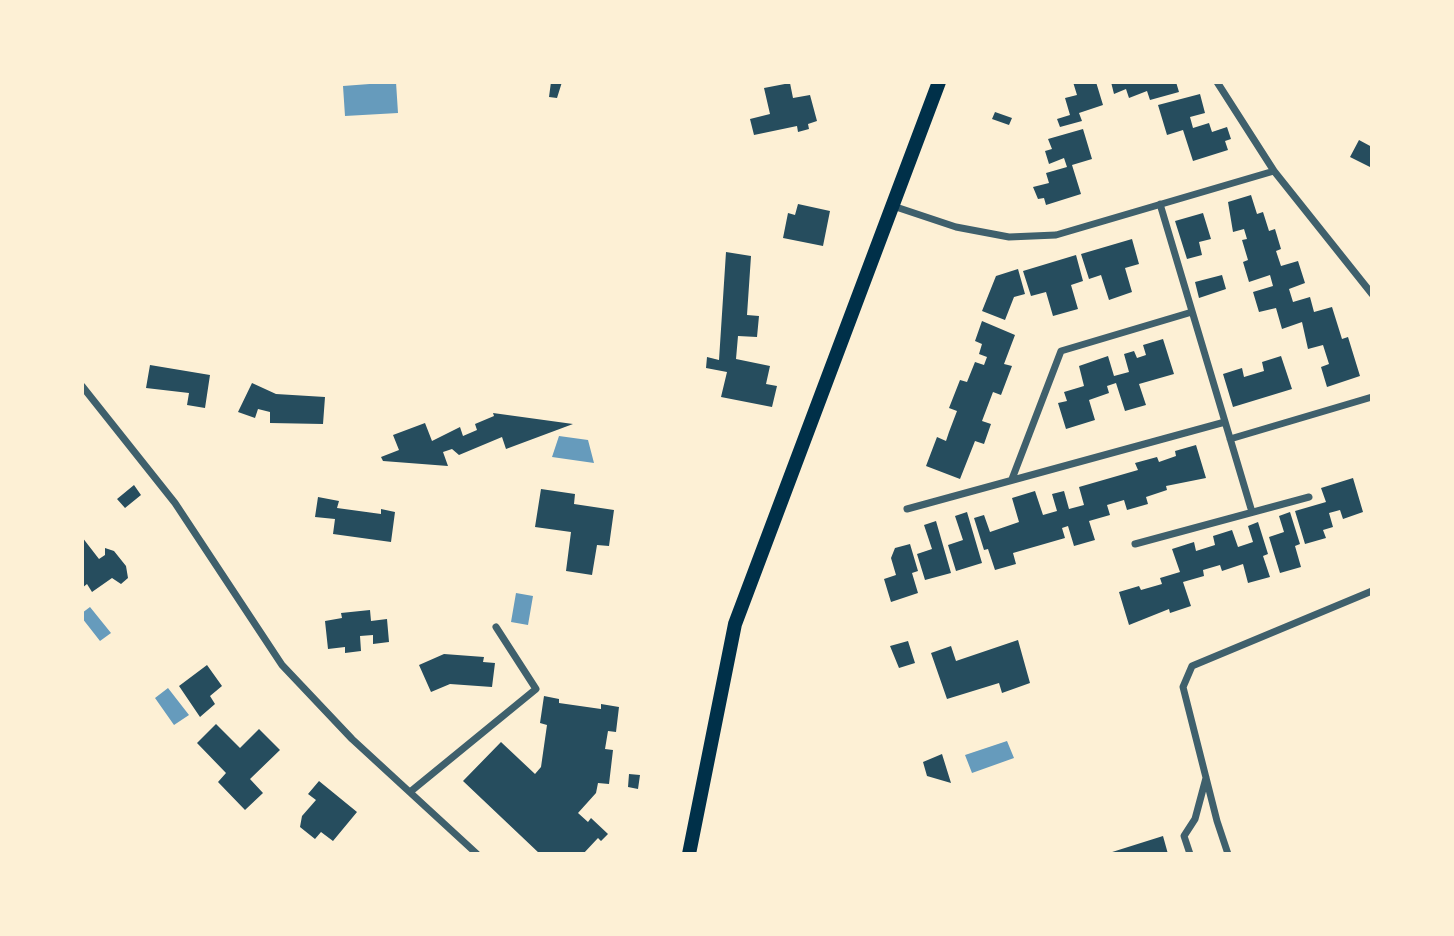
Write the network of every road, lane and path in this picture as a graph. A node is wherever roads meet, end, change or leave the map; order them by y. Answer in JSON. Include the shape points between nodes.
{"nodes":[{"id":1,"x":939,"y":82,"type":"edge"},
{"id":2,"x":1217,"y":82,"type":"edge"},
{"id":3,"x":1274,"y":171,"type":"junction"},
{"id":4,"x":1160,"y":204,"type":"junction"},
{"id":5,"x":892,"y":206,"type":"junction"},
{"id":6,"x":1372,"y":294,"type":"edge"},
{"id":7,"x":1192,"y":312,"type":"junction"},
{"id":8,"x":82,"y":386,"type":"edge"},
{"id":9,"x":1372,"y":397,"type":"edge"},
{"id":10,"x":1225,"y":422,"type":"junction"},
{"id":11,"x":1230,"y":439,"type":"junction"},
{"id":12,"x":1012,"y":479,"type":"junction"},
{"id":13,"x":1309,"y":497,"type":"dead end"},
{"id":14,"x":907,"y":509,"type":"dead end"},
{"id":15,"x":1252,"y":512,"type":"junction"},
{"id":16,"x":1135,"y":544,"type":"dead end"},
{"id":17,"x":1372,"y":591,"type":"edge"},
{"id":18,"x":496,"y":627,"type":"dead end"},
{"id":19,"x":1207,"y":774,"type":"junction"},
{"id":20,"x":410,"y":792,"type":"junction"},
{"id":21,"x":477,"y":854,"type":"edge"},
{"id":22,"x":689,"y":854,"type":"edge"},
{"id":23,"x":1190,"y":854,"type":"edge"},
{"id":24,"x":1228,"y":854,"type":"edge"}],
"edges":[{"from":1,"to":5,"type":"main road"},
{"from":2,"to":3,"type":"street"},
{"from":3,"to":4,"type":"street"},
{"from":3,"to":6,"type":"street"},
{"from":4,"to":5,"type":"street","via":[[1056,235],[1009,237],[956,227]]},
{"from":4,"to":7,"type":"street"},
{"from":5,"to":22,"type":"main road","via":[[735,624]]},
{"from":7,"to":10,"type":"street"},
{"from":7,"to":12,"type":"street","via":[[1061,351]]},
{"from":8,"to":20,"type":"street","via":[[175,503],[282,665]]},
{"from":9,"to":11,"type":"street"},
{"from":10,"to":11,"type":"street"},
{"from":10,"to":12,"type":"street"},
{"from":11,"to":15,"type":"street"},
{"from":12,"to":14,"type":"street"},
{"from":13,"to":15,"type":"street"},
{"from":15,"to":16,"type":"street"},
{"from":17,"to":19,"type":"street","via":[[1192,666],[1182,687]]},
{"from":18,"to":20,"type":"street","via":[[536,689]]},
{"from":19,"to":23,"type":"street","via":[[1195,819],[1184,836]]},
{"from":19,"to":24,"type":"street"},
{"from":20,"to":21,"type":"street"}]}
